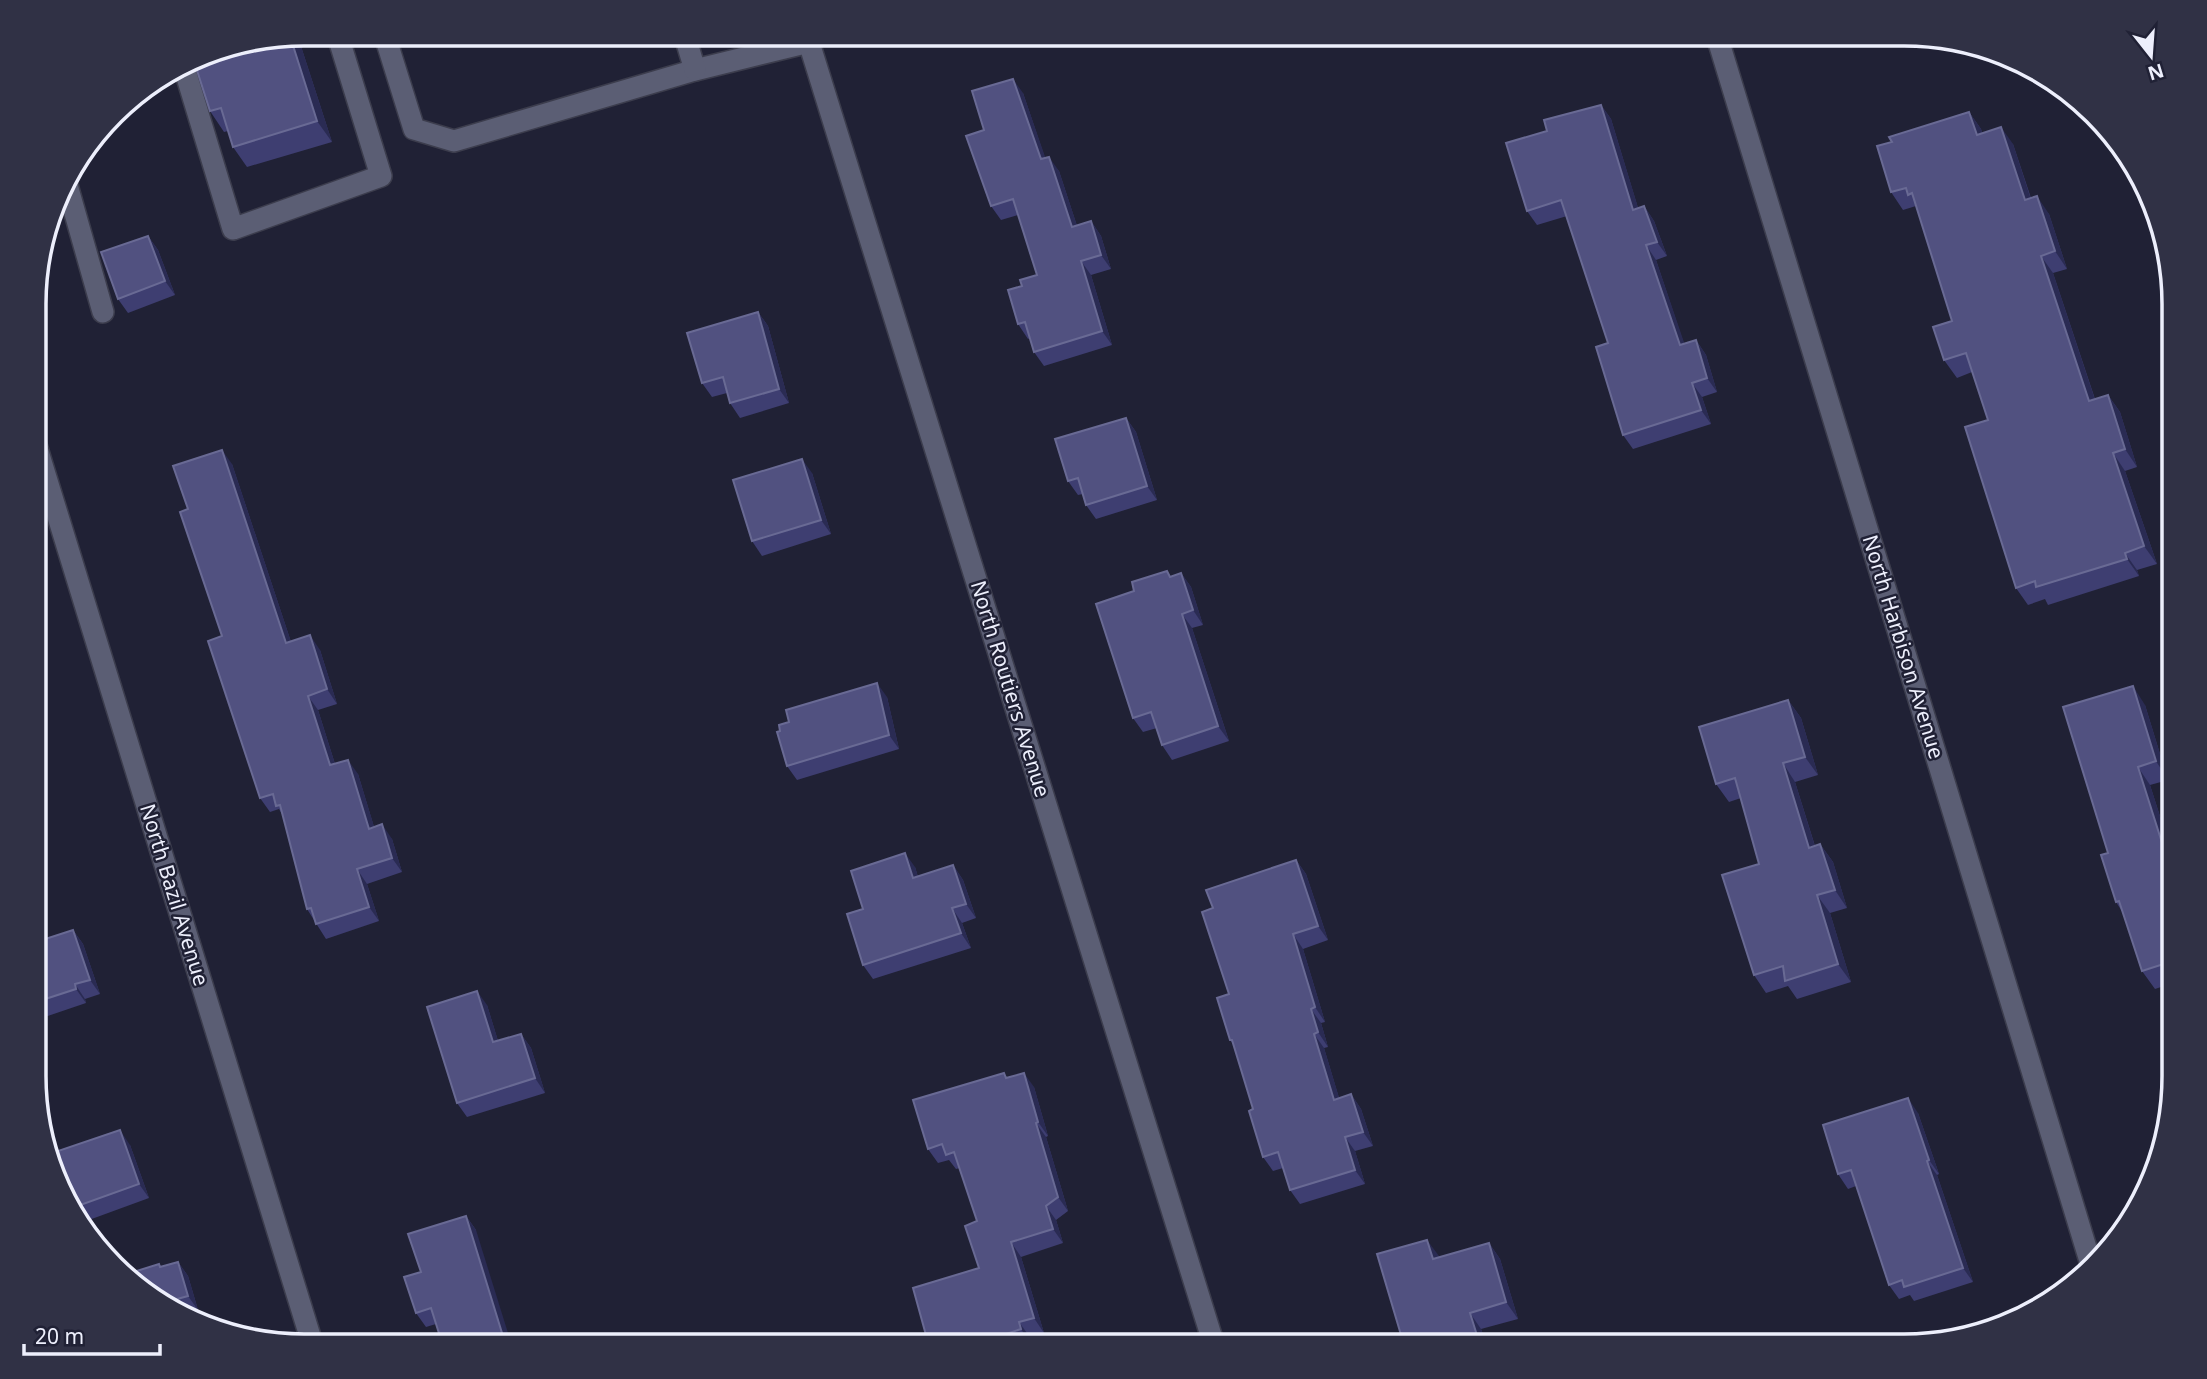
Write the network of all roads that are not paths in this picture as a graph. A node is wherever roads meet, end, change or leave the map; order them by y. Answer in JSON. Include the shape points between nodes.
{"nodes":[{"id":1,"x":341,"y":46,"type":"edge"},
{"id":2,"x":388,"y":46,"type":"edge"},
{"id":3,"x":688,"y":46,"type":"edge"},
{"id":4,"x":780,"y":46,"type":"edge"},
{"id":5,"x":810,"y":46,"type":"edge"},
{"id":6,"x":1720,"y":46,"type":"edge"},
{"id":7,"x":695,"y":70,"type":"junction"},
{"id":8,"x":186,"y":74,"type":"edge"},
{"id":9,"x":68,"y":197,"type":"edge"},
{"id":10,"x":103,"y":312,"type":"dead end"},
{"id":11,"x":46,"y":477,"type":"edge"},
{"id":12,"x":2088,"y":1256,"type":"edge"},
{"id":13,"x":309,"y":1334,"type":"edge"},
{"id":14,"x":1211,"y":1334,"type":"edge"}],
"edges":[{"from":1,"to":8,"type":"street","via":[[381,176],[233,229]]},
{"from":2,"to":7,"type":"street","via":[[414,129],[454,141]]},
{"from":3,"to":7,"type":"street"},
{"from":4,"to":7,"type":"street"},
{"from":5,"to":14,"type":"street","name":"North Routiers Avenue"},
{"from":6,"to":12,"type":"street","name":"North Harbison Avenue"},
{"from":9,"to":10,"type":"street"},
{"from":11,"to":13,"type":"street","name":"North Bazil Avenue"}]}
